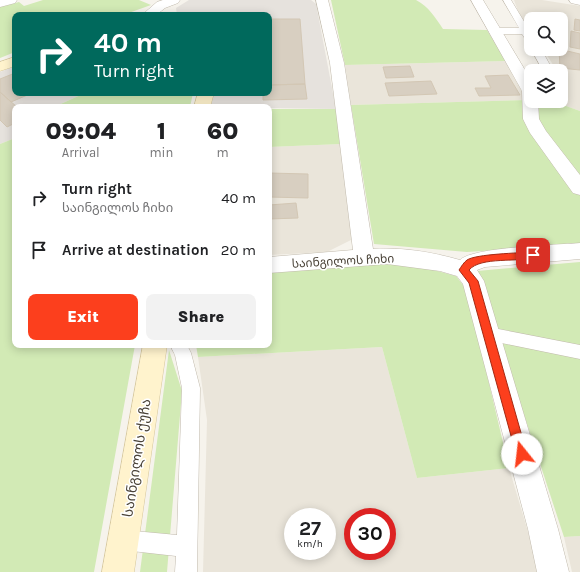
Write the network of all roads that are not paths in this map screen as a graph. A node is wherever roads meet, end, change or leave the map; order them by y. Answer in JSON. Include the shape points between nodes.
{"nodes":[{"id":1,"x":11,"y":0,"type":"edge"},
{"id":2,"x":174,"y":0,"type":"edge"},
{"id":3,"x":322,"y":0,"type":"edge"},
{"id":4,"x":477,"y":0,"type":"edge"},
{"id":5,"x":507,"y":0,"type":"edge"},
{"id":6,"x":575,"y":0,"type":"edge"},
{"id":7,"x":580,"y":1,"type":"edge"},
{"id":8,"x":0,"y":3,"type":"edge"},
{"id":9,"x":152,"y":12,"type":"edge"},
{"id":10,"x":524,"y":29,"type":"edge"},
{"id":11,"x":495,"y":31,"type":"junction"},
{"id":12,"x":524,"y":31,"type":"edge"},
{"id":13,"x":12,"y":62,"type":"edge"},
{"id":14,"x":0,"y":66,"type":"edge"},
{"id":15,"x":580,"y":188,"type":"edge"},
{"id":16,"x":580,"y":251,"type":"edge"},
{"id":17,"x":364,"y":258,"type":"junction"},
{"id":18,"x":272,"y":265,"type":"edge"},
{"id":19,"x":464,"y":270,"type":"junction"},
{"id":20,"x":488,"y":334,"type":"junction"},
{"id":21,"x":155,"y":348,"type":"edge"},
{"id":22,"x":180,"y":348,"type":"edge"},
{"id":23,"x":580,"y":352,"type":"edge"},
{"id":24,"x":123,"y":540,"type":"junction"},
{"id":25,"x":186,"y":547,"type":"junction"},
{"id":26,"x":118,"y":572,"type":"edge"},
{"id":27,"x":186,"y":572,"type":"edge"},
{"id":28,"x":553,"y":572,"type":"edge"}],
"edges":[{"from":1,"to":8,"type":"street"},
{"from":2,"to":9,"type":"street"},
{"from":3,"to":17,"type":"street","via":[[337,63]]},
{"from":4,"to":11,"type":"street"},
{"from":5,"to":10,"type":"lane"},
{"from":6,"to":7,"type":"street"},
{"from":11,"to":12,"type":"lane"},
{"from":11,"to":15,"type":"street","via":[[530,91],[531,119],[538,133]]},
{"from":13,"to":14,"type":"street"},
{"from":16,"to":19,"type":"street","via":[[485,259],[470,263]]},
{"from":17,"to":18,"type":"street","name":"საინგილოს ჩიხი"},
{"from":17,"to":19,"type":"street","name":"საინგილოს ჩიხი","via":[[387,256],[440,262]]},
{"from":19,"to":20,"type":"street","via":[[473,281]]},
{"from":20,"to":23,"type":"lane"},
{"from":20,"to":28,"type":"street"},
{"from":21,"to":24,"type":"street","name":"საინგილოს ქუჩა"},
{"from":22,"to":25,"type":"lane","via":[[191,388]]},
{"from":24,"to":25,"type":"lane"},
{"from":24,"to":26,"type":"street","name":"საინგილოს ქუჩა"},
{"from":25,"to":27,"type":"lane"}]}
